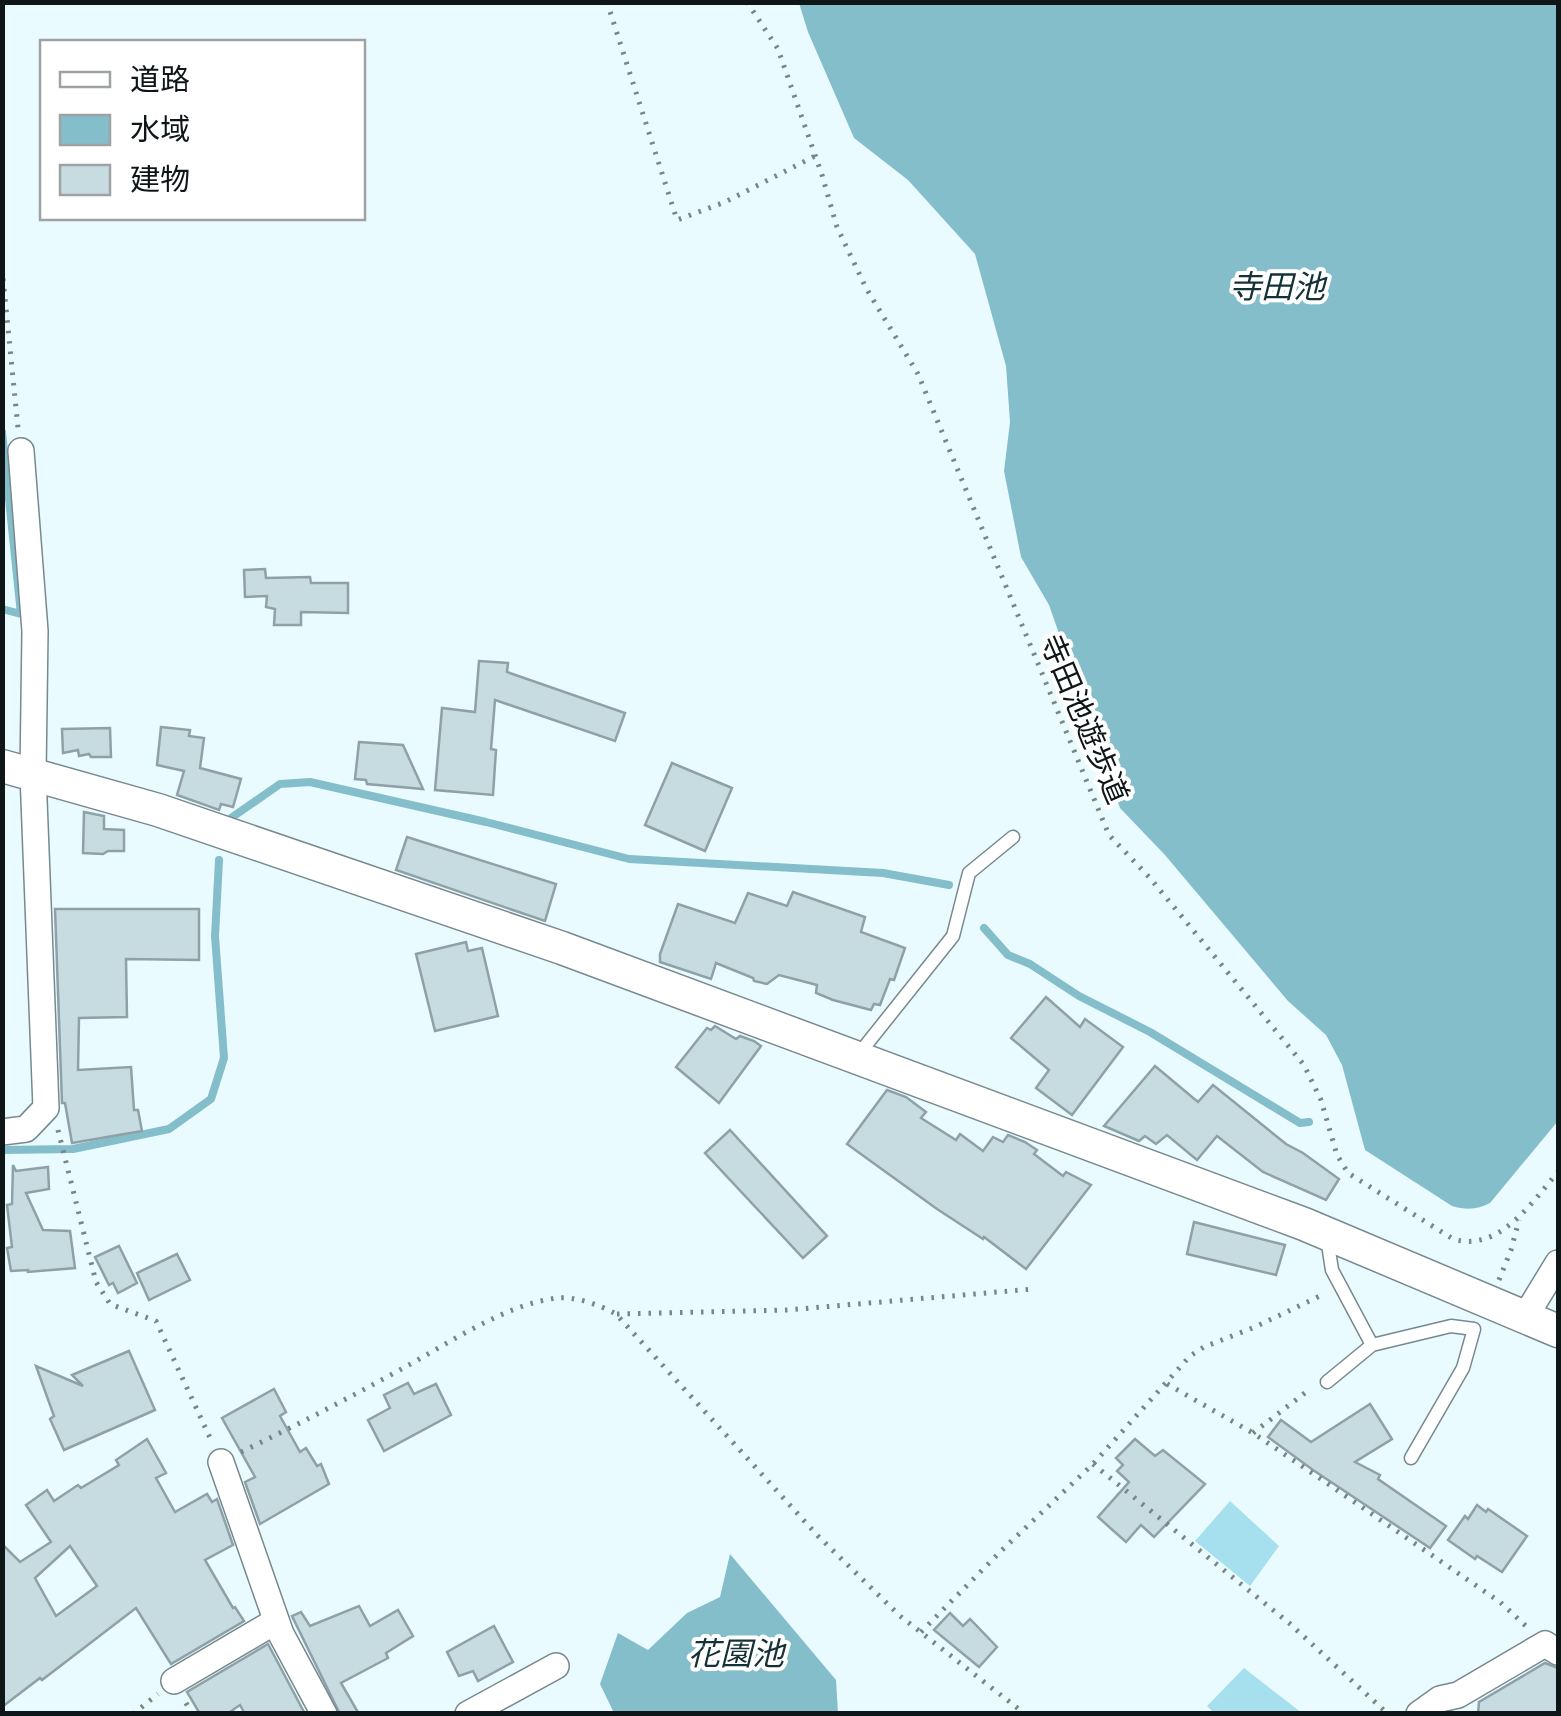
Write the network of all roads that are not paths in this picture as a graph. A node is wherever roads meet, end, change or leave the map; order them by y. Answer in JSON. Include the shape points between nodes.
{"nodes":[{"id":1,"x":20,"y":451,"type":"road end"},
{"id":2,"x":18,"y":770,"type":"edge"},
{"id":3,"x":1012,"y":837,"type":"dead end"},
{"id":4,"x":856,"y":1057,"type":"junction"},
{"id":5,"x":2,"y":1132,"type":"edge"},
{"id":6,"x":1326,"y":1233,"type":"junction"},
{"id":7,"x":1558,"y":1263,"type":"edge"},
{"id":8,"x":1525,"y":1317,"type":"junction"},
{"id":9,"x":1558,"y":1331,"type":"edge"},
{"id":10,"x":1372,"y":1345,"type":"junction"},
{"id":11,"x":1327,"y":1382,"type":"road end"},
{"id":12,"x":1411,"y":1458,"type":"dead end"},
{"id":13,"x":221,"y":1462,"type":"road end"},
{"id":14,"x":276,"y":1620,"type":"junction"},
{"id":15,"x":1552,"y":1648,"type":"edge"},
{"id":16,"x":556,"y":1666,"type":"dead end"},
{"id":17,"x":174,"y":1681,"type":"dead end"},
{"id":18,"x":1464,"y":1704,"type":"edge"},
{"id":19,"x":324,"y":1714,"type":"edge"},
{"id":20,"x":468,"y":1714,"type":"edge"},
{"id":21,"x":1419,"y":1714,"type":"edge"}],
"edges":[{"from":1,"to":2,"type":"street","via":[[35,631]]},
{"from":2,"to":4,"type":"street","via":[[158,810],[562,948]]},
{"from":2,"to":5,"type":"street","via":[[46,1108],[26,1129]]},
{"from":3,"to":4,"type":"lane","via":[[968,873],[953,936]]},
{"from":4,"to":6,"type":"street"},
{"from":6,"to":8,"type":"street"},
{"from":6,"to":10,"type":"lane","via":[[1332,1270]]},
{"from":7,"to":8,"type":"street"},
{"from":8,"to":9,"type":"street"},
{"from":10,"to":11,"type":"lane"},
{"from":10,"to":12,"type":"lane","via":[[1450,1326],[1474,1329],[1462,1368]]},
{"from":13,"to":14,"type":"street"},
{"from":14,"to":17,"type":"street"},
{"from":14,"to":19,"type":"street"},
{"from":15,"to":18,"type":"street"},
{"from":16,"to":20,"type":"street"},
{"from":18,"to":21,"type":"street","via":[[1440,1699]]}]}
